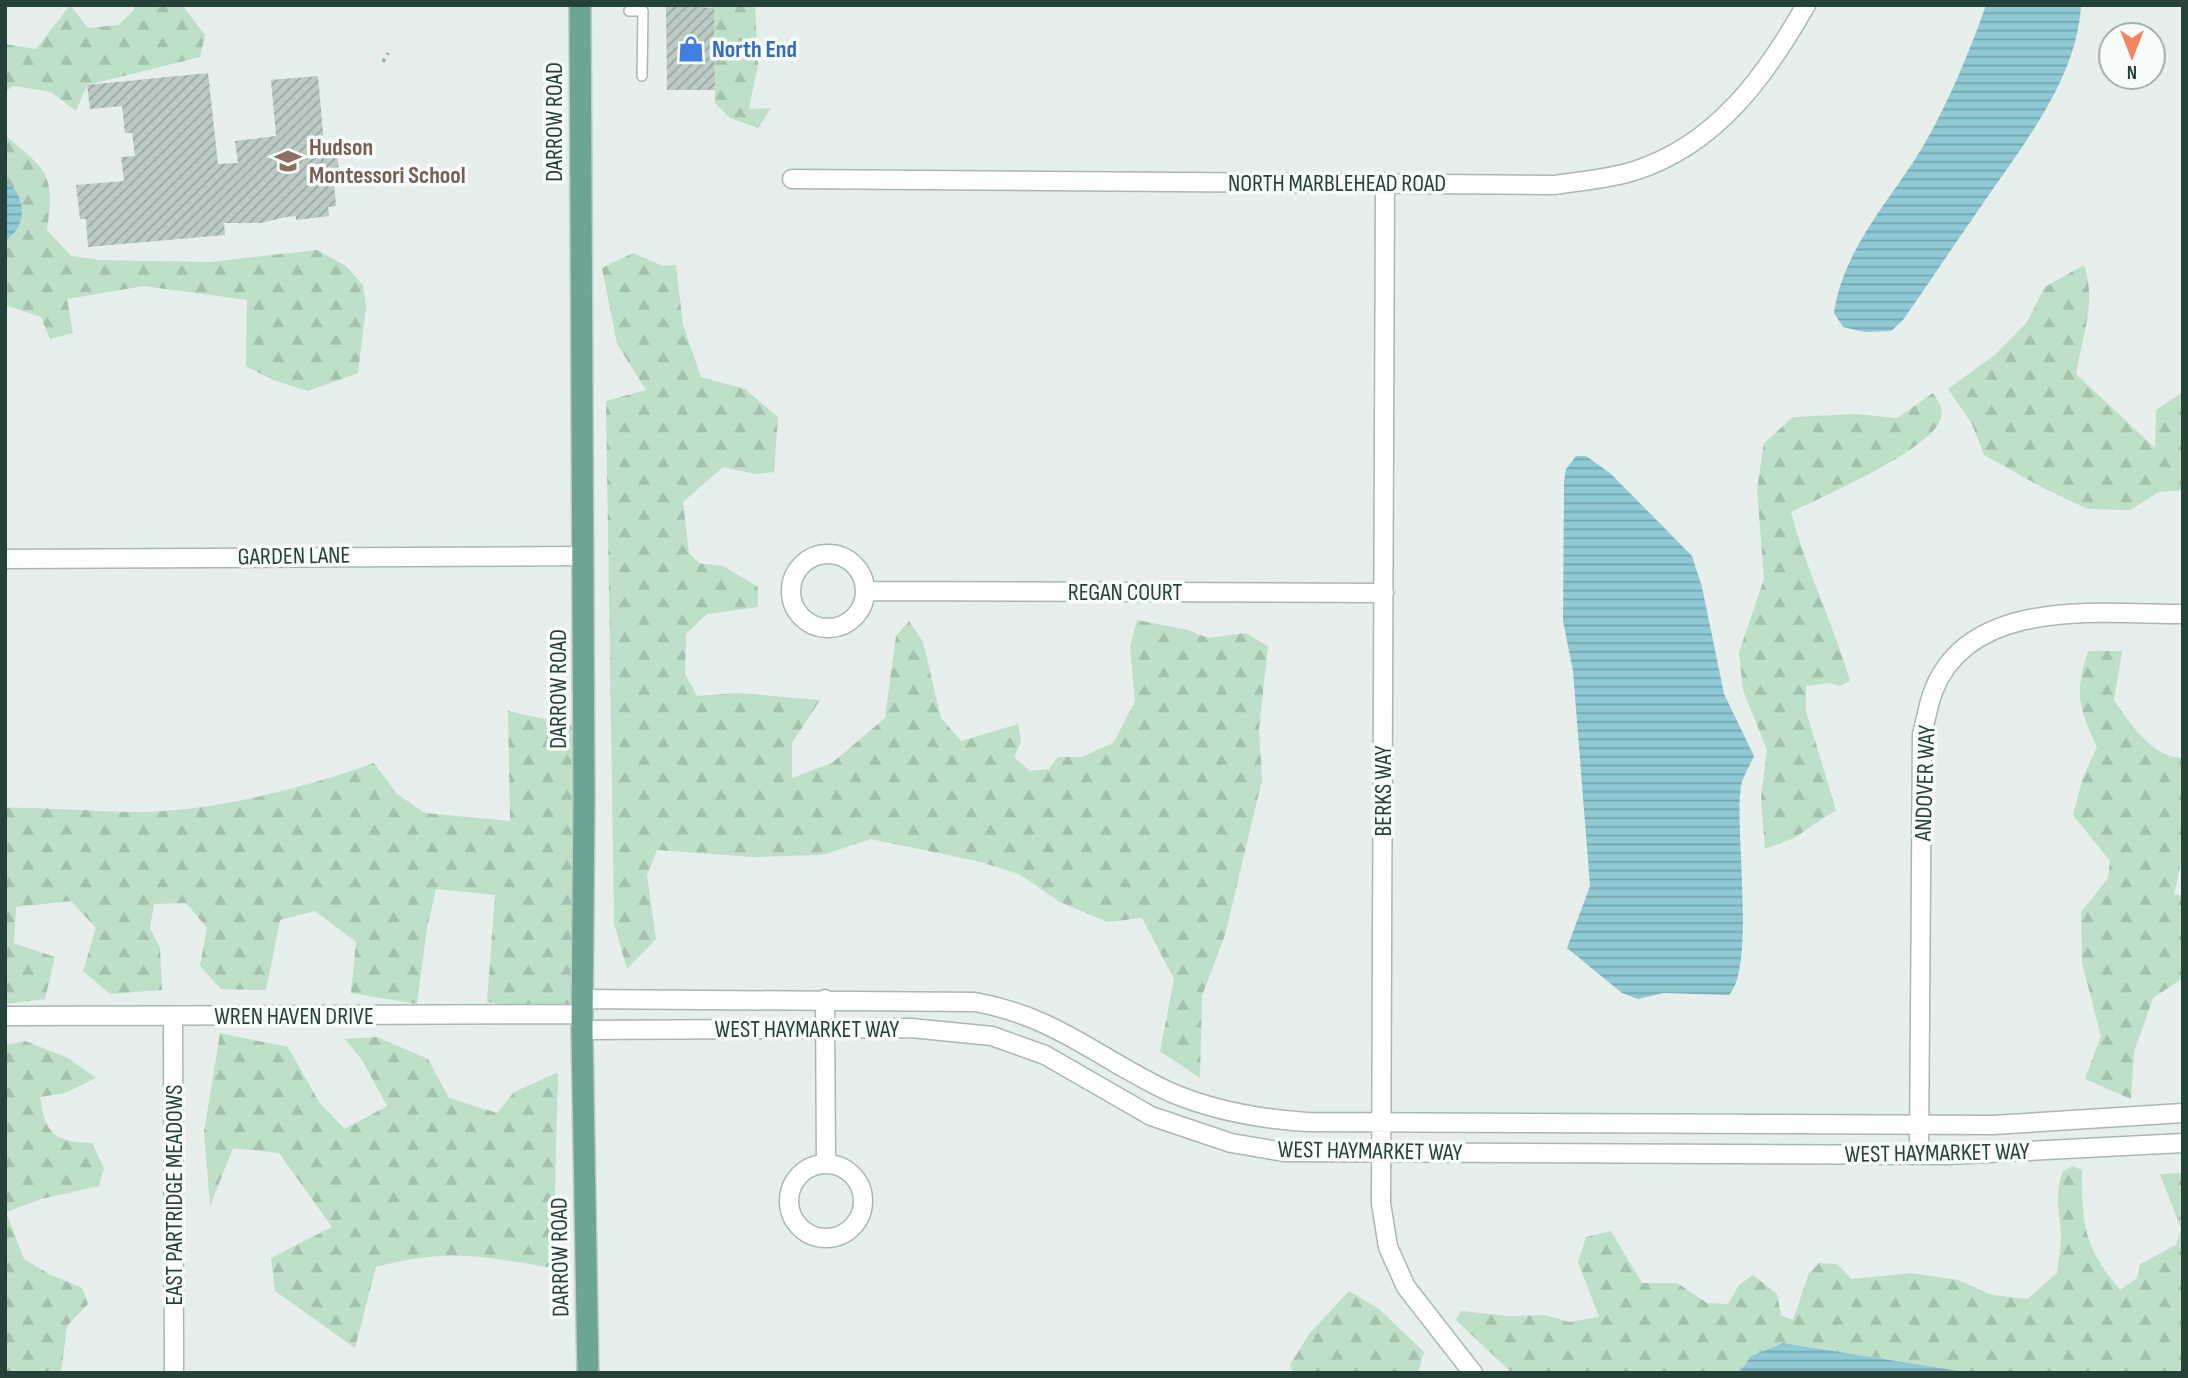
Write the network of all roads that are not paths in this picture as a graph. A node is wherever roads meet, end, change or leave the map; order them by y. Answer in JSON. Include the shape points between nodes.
{"nodes":[{"id":1,"x":580,"y":5,"type":"edge"},
{"id":2,"x":1806,"y":5,"type":"edge"},
{"id":3,"x":642,"y":8,"type":"edge"},
{"id":4,"x":629,"y":11,"type":"dead end"},
{"id":5,"x":642,"y":76,"type":"dead end"},
{"id":6,"x":792,"y":179,"type":"dead end"},
{"id":7,"x":1385,"y":182,"type":"junction"},
{"id":8,"x":584,"y":556,"type":"junction"},
{"id":9,"x":5,"y":559,"type":"edge"},
{"id":10,"x":866,"y":591,"type":"junction"},
{"id":11,"x":1384,"y":593,"type":"junction"},
{"id":12,"x":2183,"y":614,"type":"edge"},
{"id":13,"x":825,"y":999,"type":"junction"},
{"id":14,"x":582,"y":1014,"type":"junction"},
{"id":15,"x":5,"y":1016,"type":"edge"},
{"id":16,"x":173,"y":1016,"type":"junction"},
{"id":17,"x":825,"y":1028,"type":"junction"},
{"id":18,"x":2183,"y":1113,"type":"edge"},
{"id":19,"x":1382,"y":1121,"type":"junction"},
{"id":20,"x":1920,"y":1124,"type":"junction"},
{"id":21,"x":2183,"y":1143,"type":"edge"},
{"id":22,"x":1382,"y":1153,"type":"junction"},
{"id":23,"x":1919,"y":1154,"type":"junction"},
{"id":24,"x":826,"y":1164,"type":"junction"},
{"id":25,"x":174,"y":1373,"type":"edge"},
{"id":26,"x":588,"y":1373,"type":"edge"},
{"id":27,"x":1473,"y":1373,"type":"edge"}],
"edges":[{"from":1,"to":8,"type":"main road","name":"DARROW ROAD"},
{"from":2,"to":7,"type":"street","name":"NORTH MARBLEHEAD ROAD","via":[[1776,58],[1741,103],[1695,142],[1654,164],[1555,185]]},
{"from":3,"to":4,"type":"lane"},
{"from":3,"to":5,"type":"lane"},
{"from":6,"to":7,"type":"street","name":"NORTH MARBLEHEAD ROAD"},
{"from":7,"to":11,"type":"street","name":"BERKS WAY"},
{"from":8,"to":9,"type":"street","name":"GARDEN LANE"},
{"from":8,"to":14,"type":"main road","name":"DARROW ROAD"},
{"from":10,"to":10,"type":"street","via":[[861,611],[847,624],[828,629],[809,624],[795,611],[790,591],[795,572],[809,558],[828,553],[847,558],[861,572]]},
{"from":10,"to":11,"type":"street","name":"REGAN COURT"},
{"from":11,"to":19,"type":"street","name":"BERKS WAY"},
{"from":12,"to":20,"type":"street","name":"ANDOVER WAY","via":[[2069,614],[2010,622],[1970,644],[1949,664],[1933,690],[1922,734]]},
{"from":13,"to":14,"type":"street","name":"WEST HAYMARKET WAY"},
{"from":13,"to":17,"type":"street"},
{"from":13,"to":19,"type":"street","name":"WEST HAYMARKET WAY","via":[[952,1000],[1000,1006],[1068,1033],[1140,1076],[1201,1103],[1268,1119]]},
{"from":14,"to":16,"type":"street","name":"WREN HAVEN DRIVE"},
{"from":14,"to":17,"type":"street","name":"WEST HAYMARKET WAY"},
{"from":14,"to":26,"type":"main road","name":"DARROW ROAD"},
{"from":15,"to":16,"type":"street","name":"WREN HAVEN DRIVE"},
{"from":16,"to":25,"type":"street","name":"EAST PARTRIDGE MEADOWS"},
{"from":17,"to":22,"type":"street","name":"WEST HAYMARKET WAY","via":[[943,1030],[992,1036],[1045,1055],[1152,1116],[1209,1137],[1284,1152]]},
{"from":17,"to":24,"type":"street"},
{"from":18,"to":20,"type":"street","name":"WEST HAYMARKET WAY","via":[[1993,1125]]},
{"from":19,"to":20,"type":"street","name":"WEST HAYMARKET WAY"},
{"from":19,"to":22,"type":"street","name":"BERKS WAY"},
{"from":20,"to":23,"type":"street","name":"ANDOVER WAY"},
{"from":21,"to":23,"type":"street","name":"WEST HAYMARKET WAY"},
{"from":22,"to":23,"type":"street","name":"WEST HAYMARKET WAY"},
{"from":22,"to":27,"type":"street","name":"BERKS WAY","via":[[1381,1203],[1388,1247],[1418,1304]]},
{"from":24,"to":24,"type":"street","via":[[845,1169],[859,1183],[864,1201],[859,1220],[845,1234],[826,1239],[807,1234],[793,1220],[788,1201],[793,1183],[807,1169]]}]}
